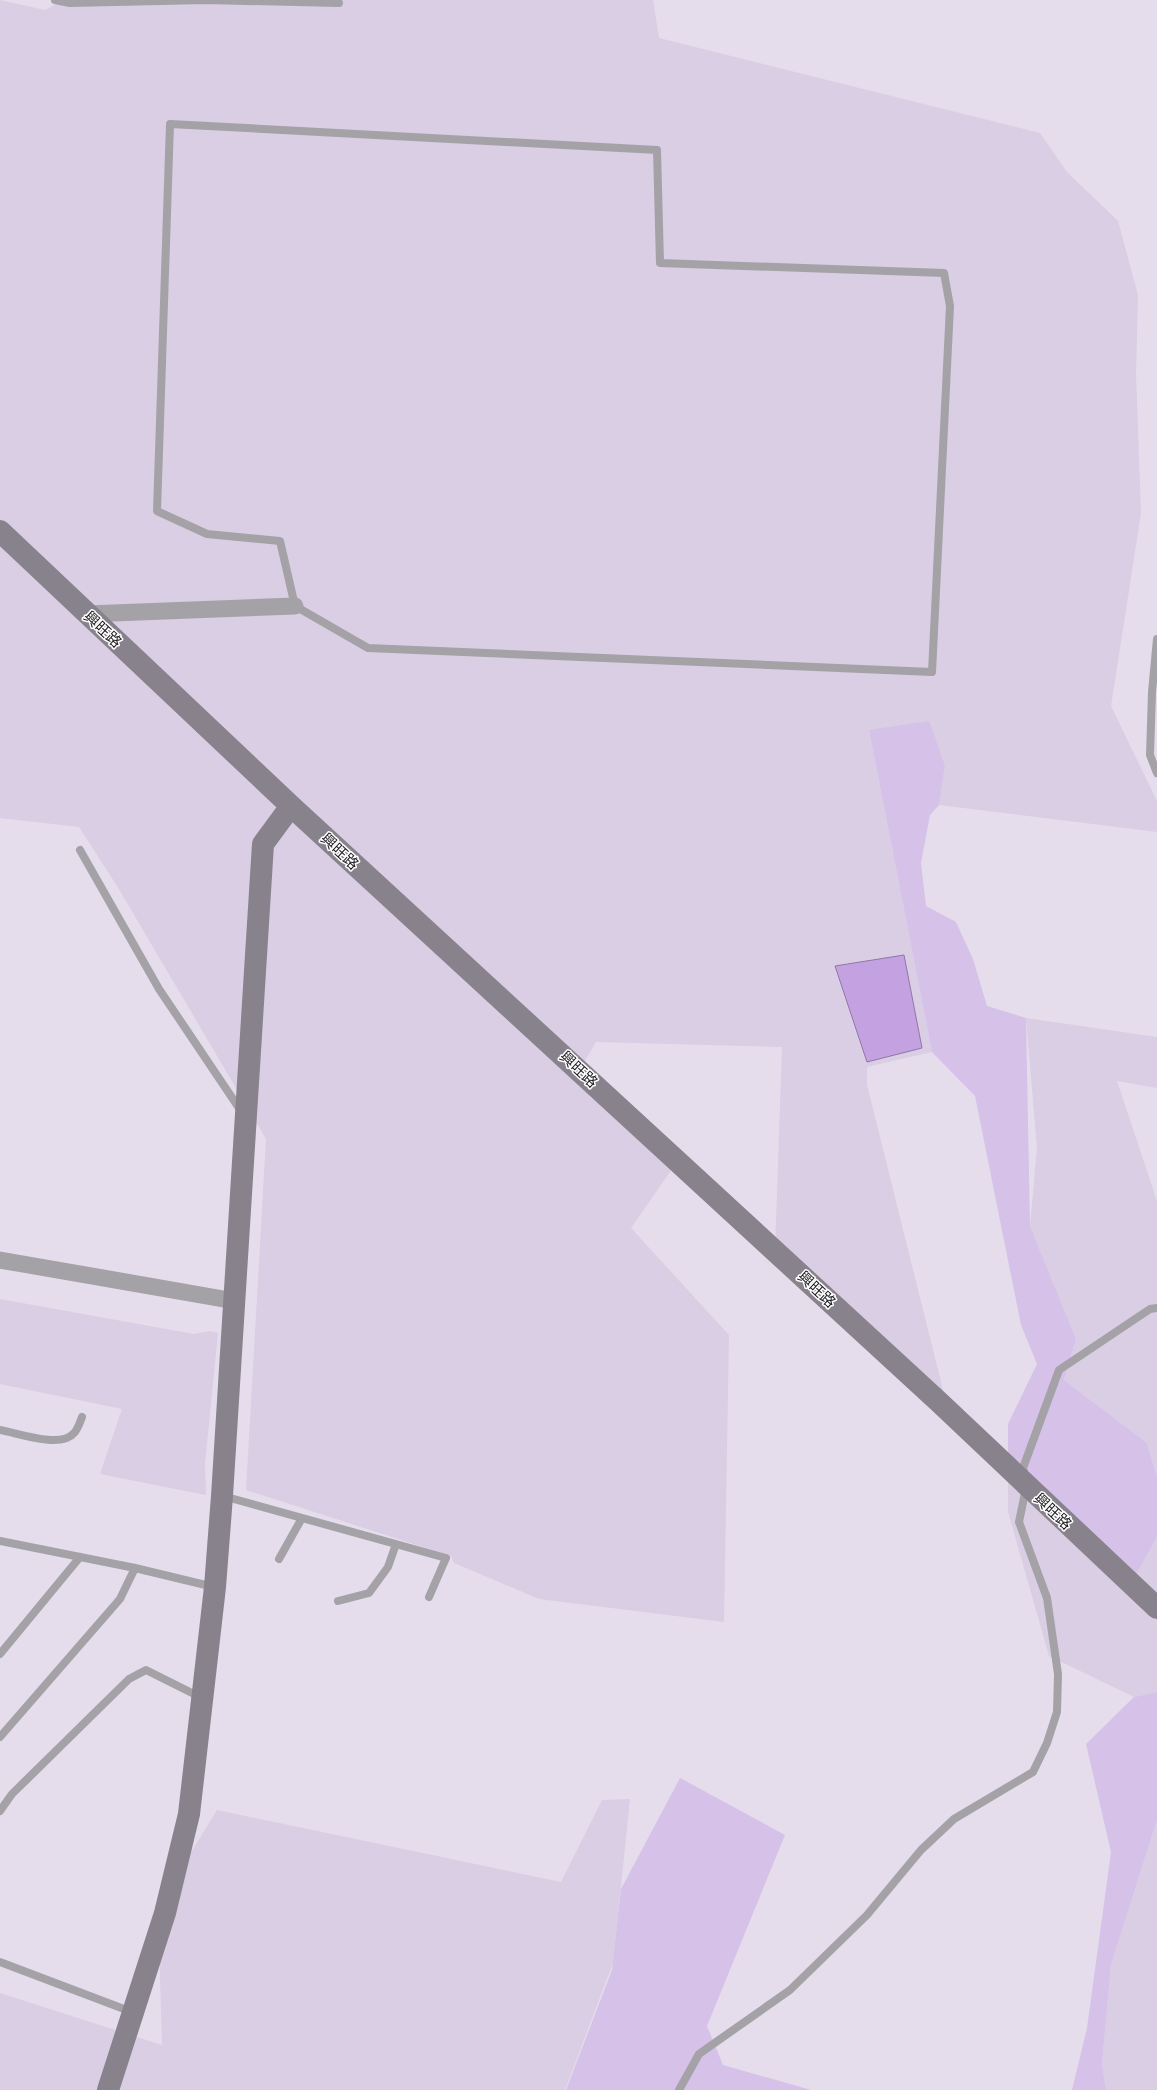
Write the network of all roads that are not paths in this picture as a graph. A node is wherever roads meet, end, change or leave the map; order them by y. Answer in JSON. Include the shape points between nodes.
{"nodes":[{"id":1,"x":55,"y":0,"type":"edge"},
{"id":2,"x":339,"y":3,"type":"dead end"},
{"id":3,"x":0,"y":531,"type":"edge"},
{"id":4,"x":295,"y":606,"type":"junction"},
{"id":5,"x":87,"y":614,"type":"junction"},
{"id":6,"x":1157,"y":639,"type":"edge"},
{"id":7,"x":1157,"y":773,"type":"edge"},
{"id":8,"x":291,"y":806,"type":"junction"},
{"id":9,"x":80,"y":850,"type":"dead end"},
{"id":10,"x":246,"y":1119,"type":"junction"},
{"id":11,"x":0,"y":1260,"type":"edge"},
{"id":12,"x":235,"y":1301,"type":"junction"},
{"id":13,"x":1157,"y":1308,"type":"edge"},
{"id":14,"x":82,"y":1417,"type":"dead end"},
{"id":15,"x":0,"y":1430,"type":"edge"},
{"id":16,"x":1026,"y":1485,"type":"junction"},
{"id":17,"x":222,"y":1496,"type":"junction"},
{"id":18,"x":302,"y":1518,"type":"junction"},
{"id":19,"x":0,"y":1541,"type":"edge"},
{"id":20,"x":396,"y":1544,"type":"junction"},
{"id":21,"x":80,"y":1557,"type":"junction"},
{"id":22,"x":279,"y":1559,"type":"dead end"},
{"id":23,"x":135,"y":1568,"type":"junction"},
{"id":24,"x":215,"y":1587,"type":"junction"},
{"id":25,"x":430,"y":1597,"type":"dead end"},
{"id":26,"x":338,"y":1601,"type":"dead end"},
{"id":27,"x":1157,"y":1608,"type":"edge"},
{"id":28,"x":0,"y":1654,"type":"edge"},
{"id":29,"x":202,"y":1698,"type":"junction"},
{"id":30,"x":0,"y":1737,"type":"edge"},
{"id":31,"x":0,"y":1812,"type":"edge"},
{"id":32,"x":0,"y":1962,"type":"edge"},
{"id":33,"x":132,"y":2012,"type":"junction"},
{"id":34,"x":108,"y":2090,"type":"edge"},
{"id":35,"x":679,"y":2090,"type":"edge"}],
"edges":[{"from":1,"to":2,"type":"lane","via":[[70,3],[206,0]]},
{"from":3,"to":5,"type":"street","name":"興旺路"},
{"from":4,"to":4,"type":"lane","via":[[368,648],[932,672],[950,306],[944,273],[660,263],[657,150],[170,124],[156,511],[207,534],[280,541]]},
{"from":4,"to":5,"type":"street"},
{"from":5,"to":8,"type":"street","name":"興旺路"},
{"from":6,"to":7,"type":"lane","via":[[1150,755]]},
{"from":8,"to":10,"type":"street","via":[[263,844]]},
{"from":8,"to":16,"type":"street","name":"興旺路","via":[[572,1062]]},
{"from":9,"to":10,"type":"lane","via":[[159,989]]},
{"from":10,"to":12,"type":"street"},
{"from":11,"to":12,"type":"street"},
{"from":12,"to":17,"type":"street"},
{"from":13,"to":16,"type":"lane","via":[[1150,1309],[1059,1370],[1023,1468]]},
{"from":14,"to":15,"type":"lane","via":[[74,1433],[65,1440],[53,1441]]},
{"from":16,"to":27,"type":"street","name":"興旺路"},
{"from":16,"to":35,"type":"lane","via":[[1019,1522],[1047,1598],[1058,1674],[1056,1712],[1047,1743],[1033,1772],[954,1819],[921,1850],[867,1915],[790,1990],[699,2054]]},
{"from":17,"to":18,"type":"lane"},
{"from":17,"to":24,"type":"street"},
{"from":18,"to":20,"type":"lane"},
{"from":18,"to":22,"type":"lane"},
{"from":19,"to":21,"type":"lane"},
{"from":20,"to":25,"type":"lane","via":[[446,1558]]},
{"from":20,"to":26,"type":"lane","via":[[388,1566],[369,1593]]},
{"from":21,"to":23,"type":"lane"},
{"from":21,"to":28,"type":"lane"},
{"from":23,"to":24,"type":"lane"},
{"from":23,"to":30,"type":"lane","via":[[120,1599]]},
{"from":24,"to":29,"type":"street"},
{"from":29,"to":31,"type":"lane","via":[[146,1670],[129,1679],[12,1794]]},
{"from":29,"to":33,"type":"street","via":[[189,1814],[165,1913]]},
{"from":32,"to":33,"type":"lane"},
{"from":33,"to":34,"type":"street"}]}
